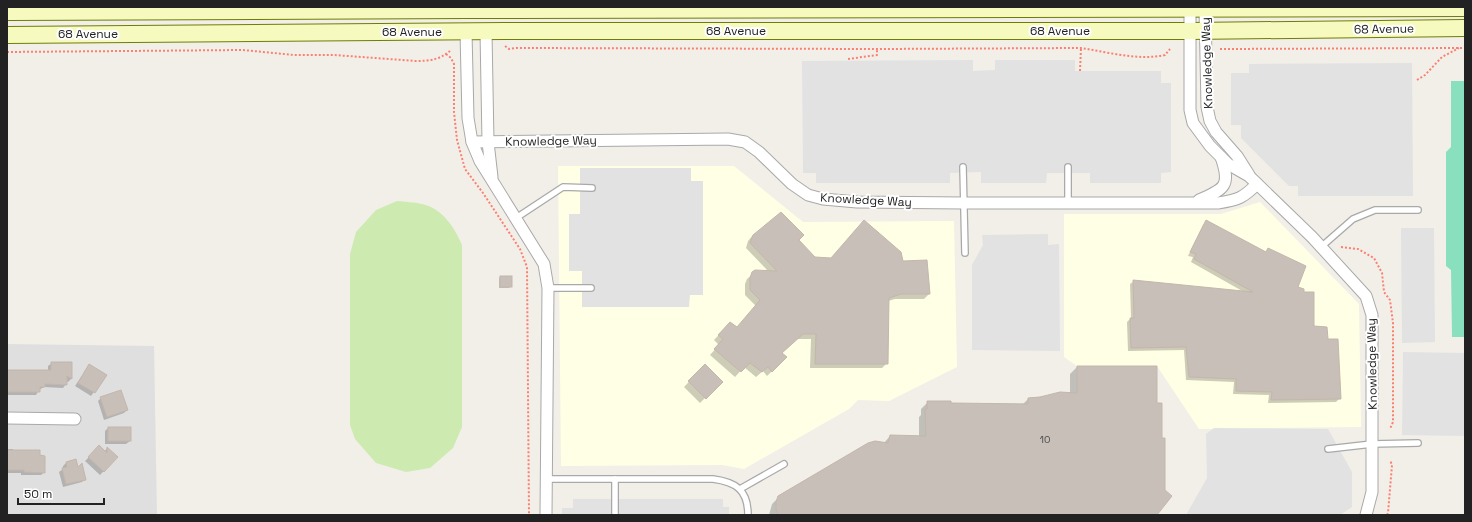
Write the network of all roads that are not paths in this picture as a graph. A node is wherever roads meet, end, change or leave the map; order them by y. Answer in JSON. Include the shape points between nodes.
{"nodes":[{"id":1,"x":1465,"y":8,"type":"edge"},
{"id":2,"x":1198,"y":9,"type":"junction"},
{"id":3,"x":7,"y":12,"type":"edge"},
{"id":4,"x":1465,"y":28,"type":"edge"},
{"id":5,"x":1190,"y":31,"type":"junction"},
{"id":6,"x":1206,"y":31,"type":"junction"},
{"id":7,"x":466,"y":32,"type":"junction"},
{"id":8,"x":486,"y":32,"type":"junction"},
{"id":9,"x":7,"y":35,"type":"edge"},
{"id":10,"x":472,"y":142,"type":"junction"},
{"id":11,"x":488,"y":142,"type":"junction"},
{"id":12,"x":1220,"y":156,"type":"junction"},
{"id":13,"x":964,"y":167,"type":"dead end"},
{"id":14,"x":1068,"y":167,"type":"dead end"},
{"id":15,"x":1249,"y":176,"type":"junction"},
{"id":16,"x":492,"y":180,"type":"junction"},
{"id":17,"x":1257,"y":184,"type":"junction"},
{"id":18,"x":592,"y":188,"type":"dead end"},
{"id":19,"x":964,"y":203,"type":"junction"},
{"id":20,"x":1068,"y":203,"type":"junction"},
{"id":21,"x":1193,"y":203,"type":"junction"},
{"id":22,"x":1418,"y":210,"type":"dead end"},
{"id":23,"x":516,"y":218,"type":"junction"},
{"id":24,"x":1321,"y":247,"type":"junction"},
{"id":25,"x":965,"y":253,"type":"dead end"},
{"id":26,"x":548,"y":288,"type":"junction"},
{"id":27,"x":591,"y":288,"type":"dead end"},
{"id":28,"x":7,"y":418,"type":"edge"},
{"id":29,"x":75,"y":419,"type":"dead end"},
{"id":30,"x":1418,"y":443,"type":"dead end"},
{"id":31,"x":1372,"y":444,"type":"junction"},
{"id":32,"x":1328,"y":449,"type":"dead end"},
{"id":33,"x":784,"y":464,"type":"dead end"},
{"id":34,"x":546,"y":479,"type":"junction"},
{"id":35,"x":615,"y":479,"type":"junction"},
{"id":36,"x":740,"y":489,"type":"junction"},
{"id":37,"x":615,"y":514,"type":"dead end"},
{"id":38,"x":546,"y":515,"type":"edge"},
{"id":39,"x":748,"y":515,"type":"edge"},
{"id":40,"x":1366,"y":515,"type":"edge"}],
"edges":[{"from":1,"to":2,"type":"main road","name":"68 Avenue"},
{"from":2,"to":3,"type":"main road","name":"68 Avenue"},
{"from":2,"to":5,"type":"street","name":"Knowledge Way"},
{"from":2,"to":6,"type":"street","name":"Knowledge Way"},
{"from":4,"to":6,"type":"main road","name":"68 Avenue"},
{"from":5,"to":6,"type":"main road","name":"68 Avenue"},
{"from":5,"to":8,"type":"main road","name":"68 Avenue"},
{"from":5,"to":12,"type":"street","name":"Knowledge Way","via":[[1190,110],[1193,123]]},
{"from":6,"to":15,"type":"street","name":"Knowledge Way","via":[[1207,107],[1210,121]]},
{"from":7,"to":8,"type":"main road","name":"68 Avenue"},
{"from":7,"to":9,"type":"main road","name":"68 Avenue"},
{"from":7,"to":10,"type":"street","name":"Knowledge Way","via":[[468,118]]},
{"from":8,"to":11,"type":"street","name":"Knowledge Way"},
{"from":10,"to":11,"type":"street","name":"Knowledge Way"},
{"from":10,"to":16,"type":"street","name":"Knowledge Way"},
{"from":11,"to":16,"type":"street","name":"Knowledge Way"},
{"from":11,"to":19,"type":"street","name":"Knowledge Way","via":[[728,139],[744,142],[759,152],[792,184],[808,195],[856,202]]},
{"from":12,"to":15,"type":"street","name":"Knowledge Way","via":[[1228,164]]},
{"from":12,"to":21,"type":"street","name":"Knowledge Way","via":[[1226,174],[1225,182],[1217,193]]},
{"from":13,"to":19,"type":"lane"},
{"from":14,"to":20,"type":"lane"},
{"from":15,"to":17,"type":"street","name":"Knowledge Way"},
{"from":16,"to":23,"type":"street","name":"Knowledge Way"},
{"from":17,"to":21,"type":"street","name":"Knowledge Way","via":[[1238,199],[1218,203]]},
{"from":17,"to":24,"type":"street","name":"Knowledge Way"},
{"from":18,"to":23,"type":"lane","via":[[563,187]]},
{"from":19,"to":20,"type":"street","name":"Knowledge Way"},
{"from":19,"to":25,"type":"lane"},
{"from":20,"to":21,"type":"street","name":"Knowledge Way"},
{"from":22,"to":24,"type":"lane","via":[[1375,210],[1353,218]]},
{"from":23,"to":26,"type":"street","name":"Knowledge Way","via":[[544,264]]},
{"from":24,"to":31,"type":"street","name":"Knowledge Way","via":[[1366,296],[1372,315]]},
{"from":26,"to":27,"type":"lane"},
{"from":26,"to":34,"type":"street","name":"Knowledge Way"},
{"from":28,"to":29,"type":"street"},
{"from":30,"to":31,"type":"lane"},
{"from":31,"to":32,"type":"lane"},
{"from":31,"to":40,"type":"street","name":"Knowledge Way","via":[[1372,492]]},
{"from":33,"to":36,"type":"lane"},
{"from":34,"to":35,"type":"lane"},
{"from":34,"to":38,"type":"street","name":"Knowledge Way"},
{"from":35,"to":36,"type":"lane","via":[[713,479],[727,481]]},
{"from":35,"to":37,"type":"lane"},
{"from":36,"to":39,"type":"lane","via":[[748,503]]}]}
